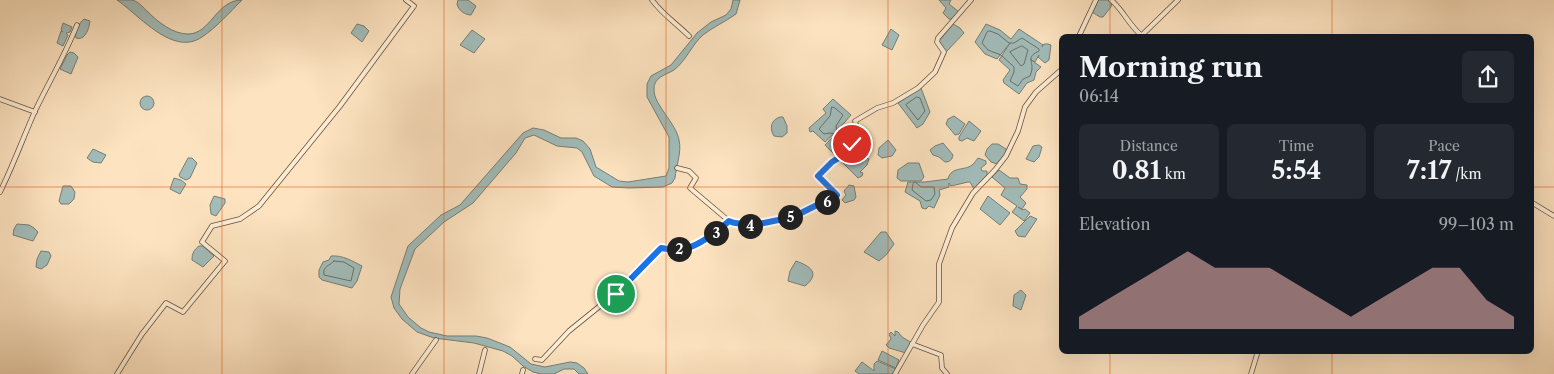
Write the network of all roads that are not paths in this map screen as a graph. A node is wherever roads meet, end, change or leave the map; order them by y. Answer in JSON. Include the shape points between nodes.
{"nodes":[{"id":1,"x":406,"y":0,"type":"edge"},
{"id":2,"x":652,"y":0,"type":"edge"},
{"id":3,"x":971,"y":0,"type":"edge"},
{"id":4,"x":1096,"y":0,"type":"edge"},
{"id":5,"x":1111,"y":0,"type":"edge"},
{"id":6,"x":1178,"y":0,"type":"edge"},
{"id":7,"x":77,"y":25,"type":"dead end"},
{"id":8,"x":1079,"y":34,"type":"edge"},
{"id":9,"x":1140,"y":34,"type":"edge"},
{"id":10,"x":1142,"y":34,"type":"edge"},
{"id":11,"x":689,"y":36,"type":"dead end"},
{"id":12,"x":1059,"y":72,"type":"edge"},
{"id":13,"x":0,"y":99,"type":"edge"},
{"id":14,"x":35,"y":112,"type":"junction"},
{"id":15,"x":677,"y":168,"type":"dead end"},
{"id":16,"x":0,"y":192,"type":"edge"},
{"id":17,"x":1534,"y":204,"type":"edge"},
{"id":18,"x":1554,"y":216,"type":"edge"},
{"id":19,"x":729,"y":221,"type":"junction"},
{"id":20,"x":436,"y":340,"type":"dead end"},
{"id":21,"x":912,"y":344,"type":"junction"},
{"id":22,"x":485,"y":350,"type":"dead end"},
{"id":23,"x":1257,"y":354,"type":"edge"},
{"id":24,"x":534,"y":359,"type":"dead end"},
{"id":25,"x":117,"y":374,"type":"edge"},
{"id":26,"x":412,"y":374,"type":"edge"},
{"id":27,"x":479,"y":374,"type":"edge"},
{"id":28,"x":895,"y":374,"type":"edge"},
{"id":29,"x":947,"y":374,"type":"edge"},
{"id":30,"x":1251,"y":374,"type":"edge"}],
"edges":[{"from":1,"to":25,"type":"street","via":[[414,6],[340,106],[259,206],[240,220],[212,226],[202,242],[225,261],[183,312],[166,303]]},
{"from":2,"to":11,"type":"street"},
{"from":3,"to":19,"type":"street","via":[[938,38],[944,52],[934,72],[918,88],[855,121],[858,138],[848,152],[818,176],[837,195],[793,217],[749,226]]},
{"from":4,"to":8,"type":"street"},
{"from":5,"to":9,"type":"street"},
{"from":6,"to":10,"type":"street"},
{"from":7,"to":14,"type":"street"},
{"from":12,"to":21,"type":"street","via":[[1030,100],[1006,156],[973,193],[952,228],[940,264],[939,302]]},
{"from":13,"to":14,"type":"street"},
{"from":14,"to":16,"type":"street"},
{"from":15,"to":19,"type":"street","via":[[696,178],[690,188]]},
{"from":17,"to":18,"type":"street"},
{"from":19,"to":24,"type":"street","via":[[685,248],[661,248],[616,294],[569,331],[542,360]]},
{"from":20,"to":26,"type":"street"},
{"from":21,"to":28,"type":"street"},
{"from":21,"to":29,"type":"street","via":[[941,355],[942,368]]},
{"from":22,"to":27,"type":"street"},
{"from":23,"to":30,"type":"street"}]}
